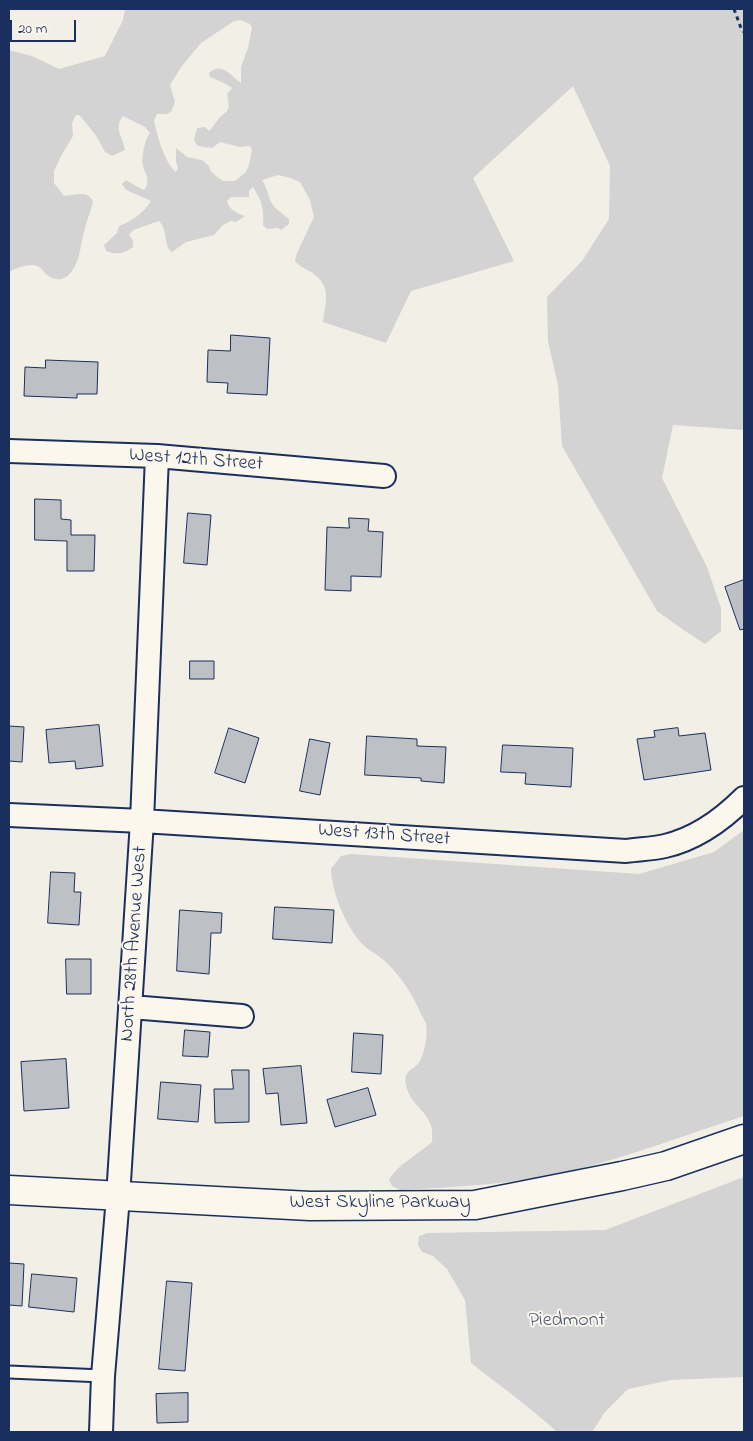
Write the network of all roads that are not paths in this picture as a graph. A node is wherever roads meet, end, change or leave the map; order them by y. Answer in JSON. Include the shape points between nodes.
{"nodes":[{"id":1,"x":9,"y":451,"type":"edge"},
{"id":2,"x":157,"y":456,"type":"junction"},
{"id":3,"x":384,"y":476,"type":"dead end"},
{"id":4,"x":744,"y":798,"type":"edge"},
{"id":5,"x":9,"y":815,"type":"edge"},
{"id":6,"x":142,"y":821,"type":"junction"},
{"id":7,"x":131,"y":1006,"type":"junction"},
{"id":8,"x":242,"y":1016,"type":"dead end"},
{"id":9,"x":744,"y":1139,"type":"edge"},
{"id":10,"x":9,"y":1190,"type":"edge"},
{"id":11,"x":118,"y":1197,"type":"junction"},
{"id":12,"x":9,"y":1372,"type":"edge"},
{"id":13,"x":103,"y":1376,"type":"junction"},
{"id":14,"x":101,"y":1432,"type":"edge"}],
"edges":[{"from":1,"to":2,"type":"street","name":"West 12th Street"},
{"from":2,"to":3,"type":"street","name":"West 12th Street"},
{"from":2,"to":6,"type":"street","name":"North 28th Avenue West"},
{"from":4,"to":6,"type":"street","name":"West 13th Street","via":[[725,815],[685,839],[665,846],[626,851]]},
{"from":5,"to":6,"type":"street","name":"West 13th Street"},
{"from":6,"to":7,"type":"street","name":"North 28th Avenue West"},
{"from":7,"to":8,"type":"street"},
{"from":7,"to":11,"type":"street","name":"North 28th Avenue West"},
{"from":9,"to":11,"type":"street","name":"West Skyline Parkway","via":[[666,1166],[475,1205],[310,1206]]},
{"from":10,"to":11,"type":"street","name":"West Skyline Parkway"},
{"from":11,"to":13,"type":"street","name":"North 28th Avenue West"},
{"from":12,"to":13,"type":"lane"},
{"from":13,"to":14,"type":"street","name":"North 28th Avenue West"}]}
